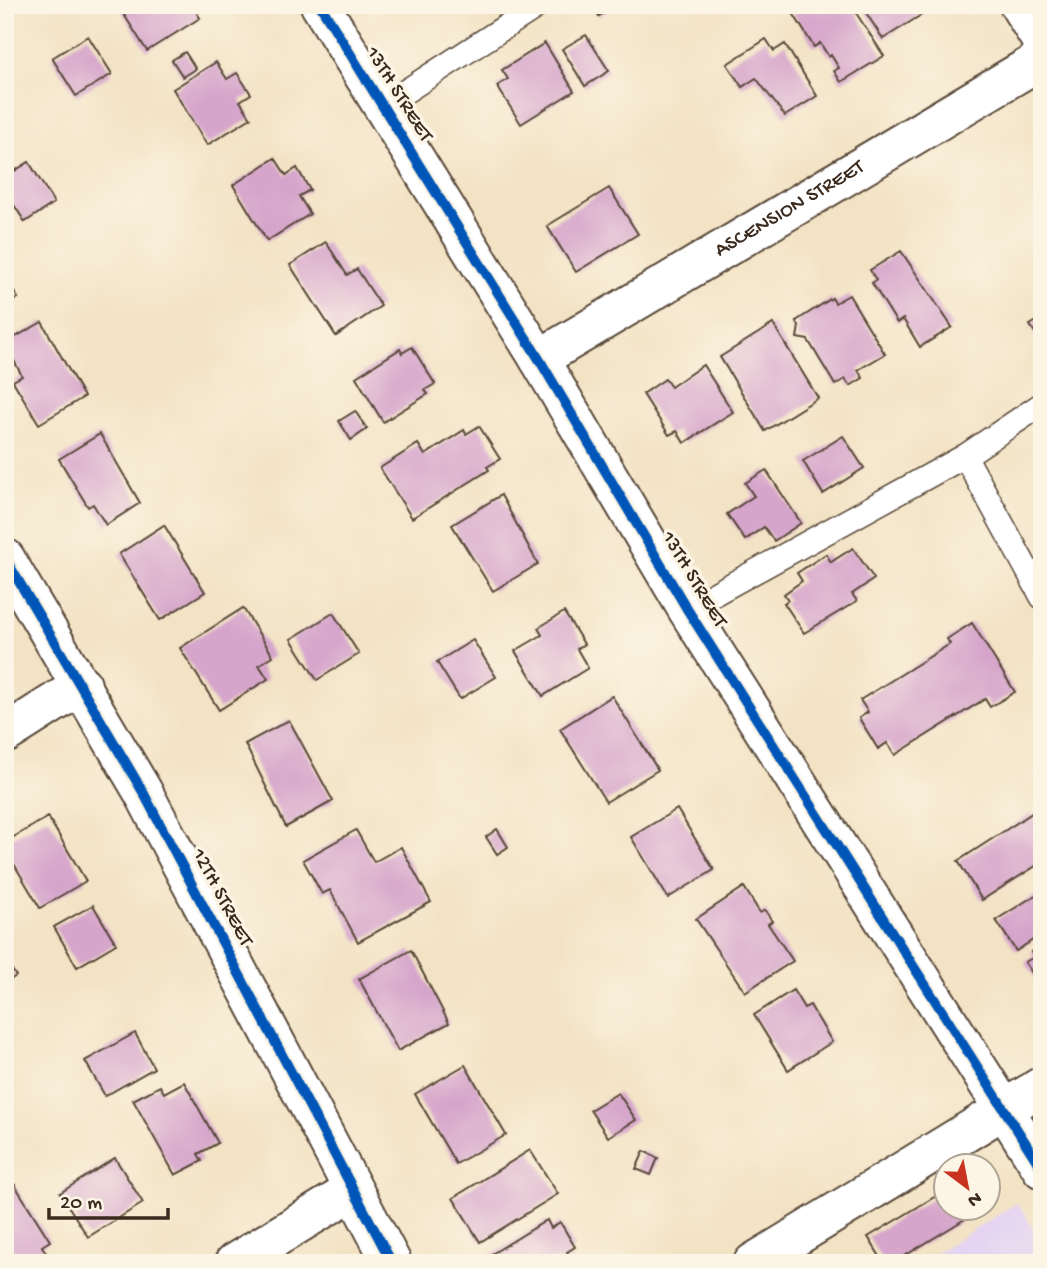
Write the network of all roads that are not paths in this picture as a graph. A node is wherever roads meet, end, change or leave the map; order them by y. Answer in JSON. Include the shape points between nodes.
{"nodes":[{"id":1,"x":320,"y":5,"type":"edge"},
{"id":2,"x":539,"y":5,"type":"edge"},
{"id":3,"x":1019,"y":5,"type":"edge"},
{"id":4,"x":1042,"y":42,"type":"edge"},
{"id":5,"x":1042,"y":59,"type":"edge"},
{"id":6,"x":383,"y":106,"type":"junction"},
{"id":7,"x":539,"y":359,"type":"junction"},
{"id":8,"x":1042,"y":404,"type":"edge"},
{"id":9,"x":965,"y":456,"type":"junction"},
{"id":10,"x":5,"y":558,"type":"edge"},
{"id":11,"x":1042,"y":597,"type":"edge"},
{"id":12,"x":687,"y":609,"type":"junction"},
{"id":13,"x":82,"y":685,"type":"junction"},
{"id":14,"x":5,"y":734,"type":"edge"},
{"id":15,"x":1042,"y":1086,"type":"edge"},
{"id":16,"x":1004,"y":1108,"type":"junction"},
{"id":17,"x":1042,"y":1169,"type":"edge"},
{"id":18,"x":352,"y":1191,"type":"junction"},
{"id":19,"x":234,"y":1263,"type":"edge"},
{"id":20,"x":392,"y":1263,"type":"edge"},
{"id":21,"x":753,"y":1263,"type":"edge"}],
"edges":[{"from":1,"to":6,"type":"street","name":"13TH STREET"},
{"from":2,"to":6,"type":"lane"},
{"from":3,"to":4,"type":"street"},
{"from":5,"to":7,"type":"street","name":"ASCENSION STREET"},
{"from":6,"to":7,"type":"street","name":"13TH STREET"},
{"from":7,"to":12,"type":"street","name":"13TH STREET"},
{"from":8,"to":9,"type":"lane"},
{"from":9,"to":11,"type":"lane"},
{"from":9,"to":12,"type":"lane"},
{"from":10,"to":13,"type":"street","name":"12TH STREET"},
{"from":12,"to":16,"type":"street","name":"13TH STREET"},
{"from":13,"to":14,"type":"street"},
{"from":13,"to":18,"type":"street","name":"12TH STREET"},
{"from":15,"to":16,"type":"street"},
{"from":16,"to":17,"type":"street","name":"13TH STREET"},
{"from":16,"to":21,"type":"street"},
{"from":18,"to":19,"type":"street"},
{"from":18,"to":20,"type":"street","name":"12TH STREET"}]}
